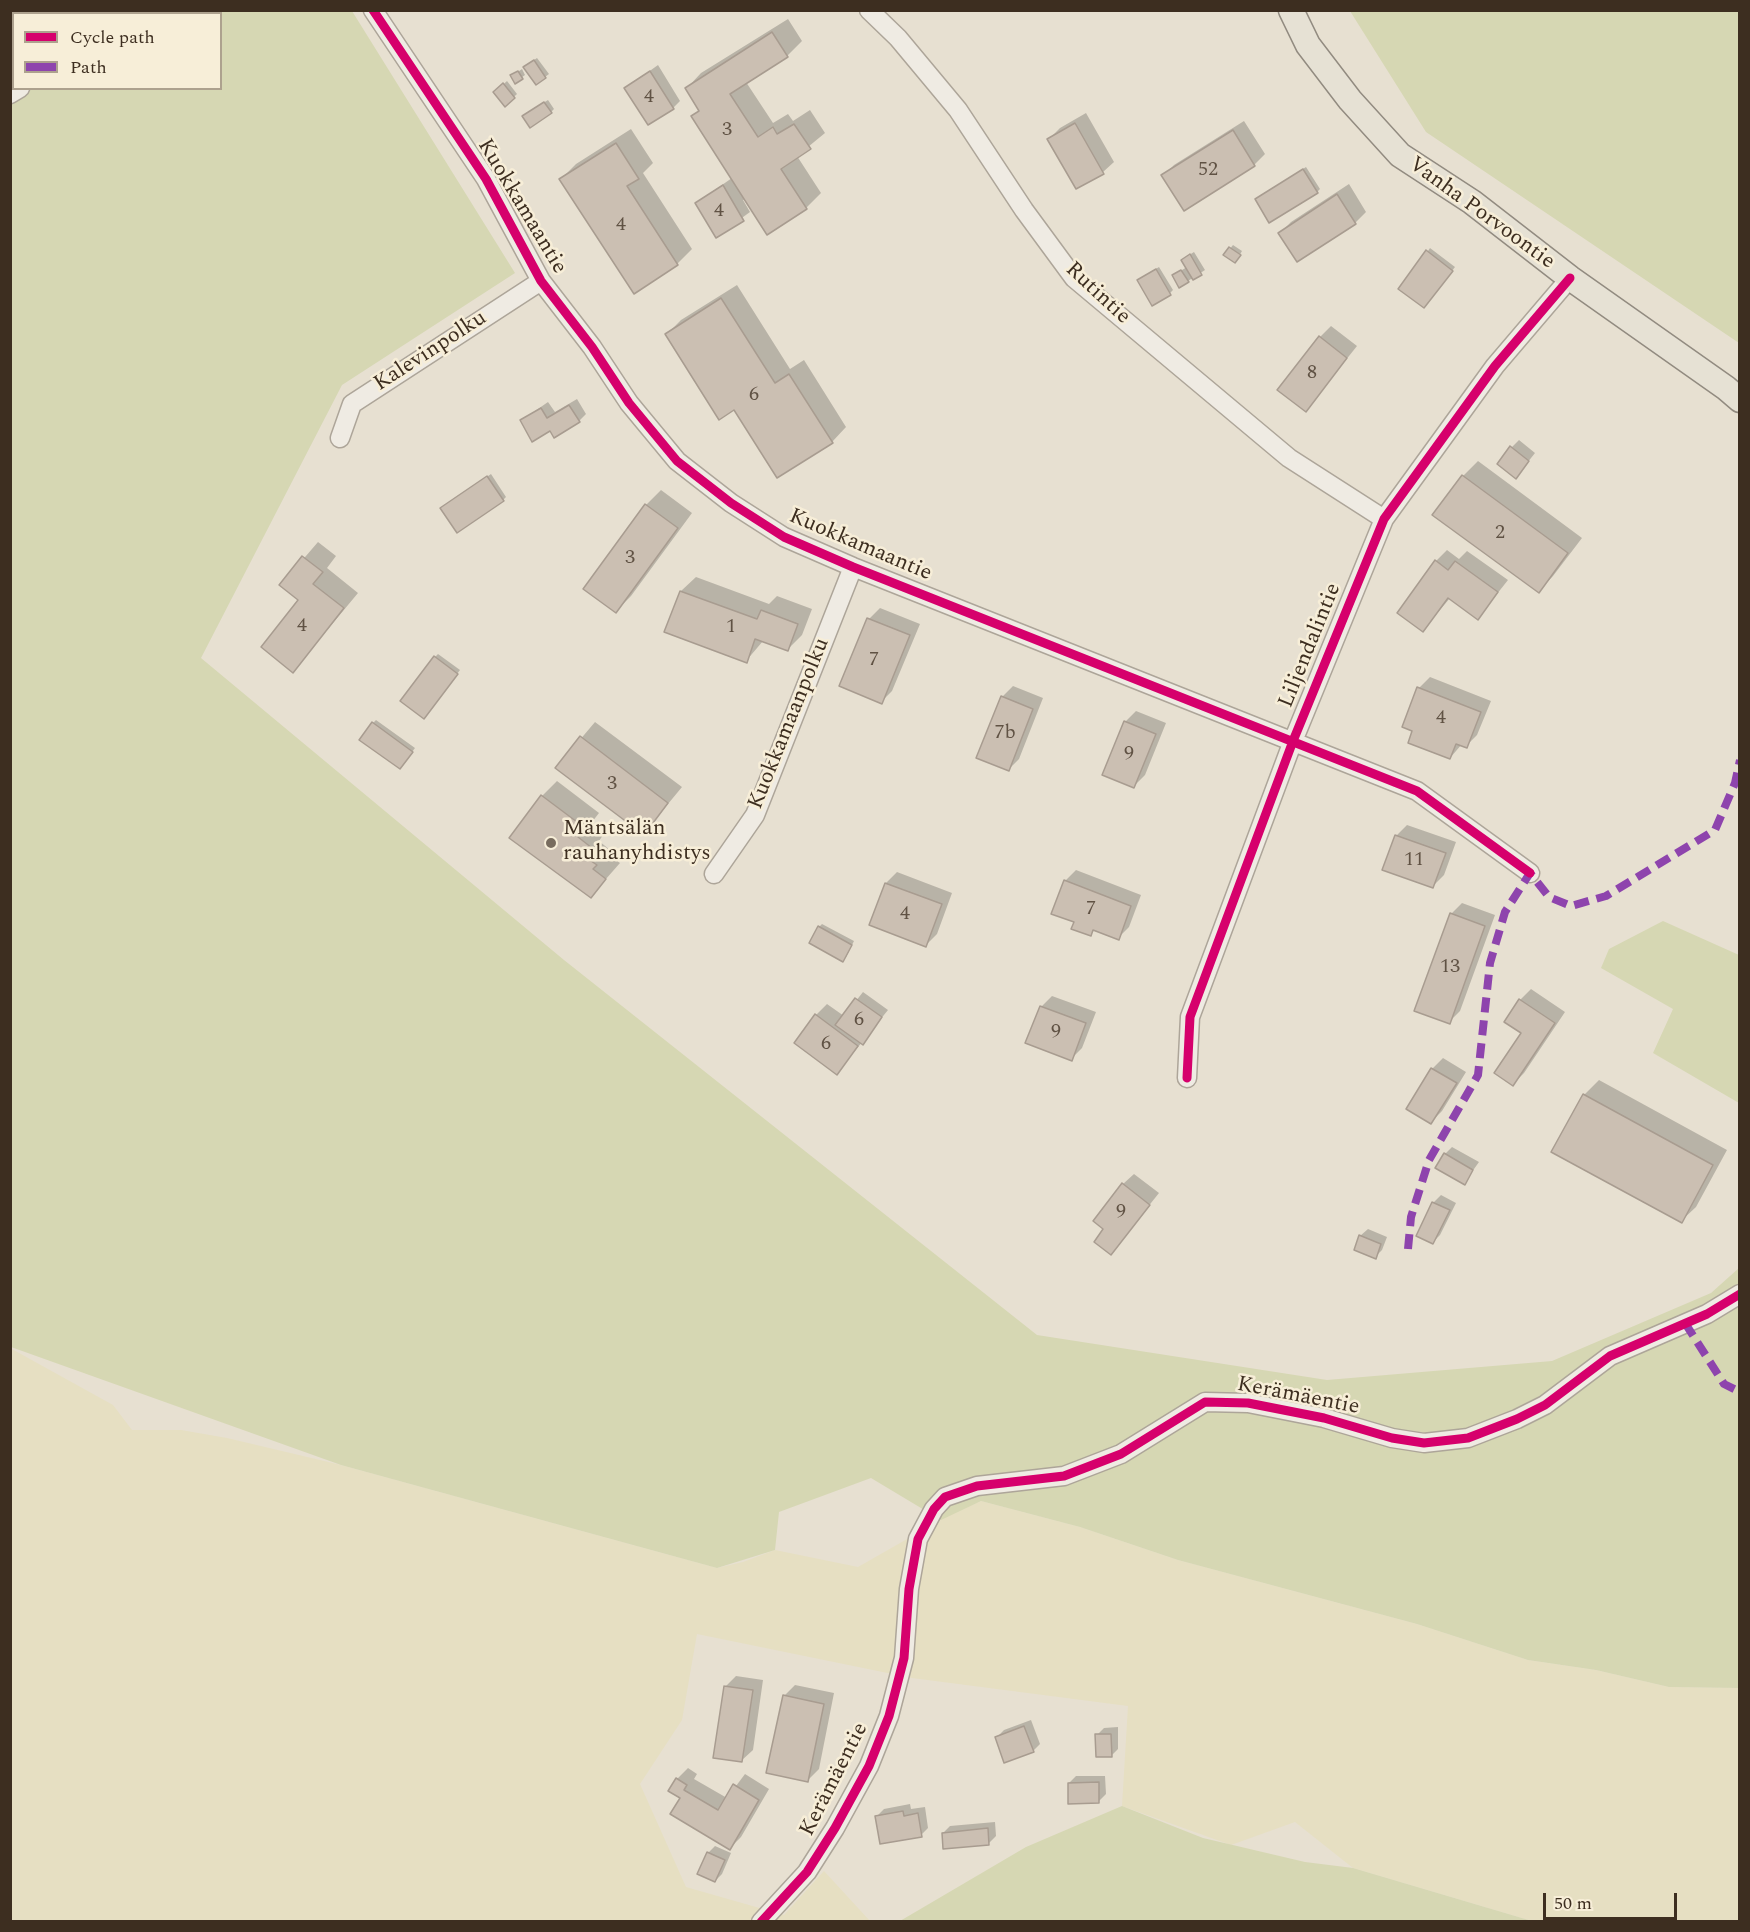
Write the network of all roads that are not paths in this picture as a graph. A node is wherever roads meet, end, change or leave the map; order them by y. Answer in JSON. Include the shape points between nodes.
{"nodes":[{"id":1,"x":372,"y":10,"type":"edge"},
{"id":2,"x":870,"y":10,"type":"edge"},
{"id":3,"x":1291,"y":10,"type":"edge"},
{"id":4,"x":1570,"y":278,"type":"junction"},
{"id":5,"x":541,"y":281,"type":"junction"},
{"id":6,"x":1740,"y":400,"type":"edge"},
{"id":7,"x":340,"y":438,"type":"dead end"},
{"id":8,"x":1384,"y":519,"type":"junction"},
{"id":9,"x":854,"y":567,"type":"junction"},
{"id":10,"x":1293,"y":741,"type":"junction"},
{"id":11,"x":1530,"y":873,"type":"dead end"},
{"id":12,"x":714,"y":874,"type":"dead end"},
{"id":13,"x":1187,"y":1078,"type":"dead end"},
{"id":14,"x":1740,"y":1293,"type":"edge"},
{"id":15,"x":760,"y":1922,"type":"edge"}],
"edges":[{"from":1,"to":5,"type":"street","name":"Kuokkamaantie","via":[[486,179]]},
{"from":2,"to":8,"type":"street","name":"Rutintie","via":[[958,110],[1074,278],[1289,458]]},
{"from":3,"to":4,"type":"main road","name":"Vanha Porvoontie","via":[[1308,45],[1350,100],[1400,155],[1472,202]]},
{"from":4,"to":6,"type":"main road","name":"Vanha Porvoontie"},
{"from":4,"to":8,"type":"street","name":"Liljendalintie","via":[[1495,366]]},
{"from":5,"to":7,"type":"street","name":"Kalevinpolku","via":[[352,404]]},
{"from":5,"to":9,"type":"street","name":"Kuokkamaantie","via":[[629,403],[677,461],[784,537]]},
{"from":8,"to":10,"type":"street","name":"Liljendalintie"},
{"from":9,"to":10,"type":"street","name":"Kuokkamaantie"},
{"from":9,"to":12,"type":"street","name":"Kuokkamaanpolku","via":[[755,816]]},
{"from":10,"to":11,"type":"street","name":"Kuokkamaantie","via":[[1417,791]]},
{"from":10,"to":13,"type":"street","name":"Liljendalintie","via":[[1190,1017]]},
{"from":14,"to":15,"type":"street","name":"Kerämäentie","via":[[1707,1314],[1610,1356],[1545,1405],[1468,1438],[1424,1443],[1248,1403],[1205,1402],[1121,1454],[1064,1476],[977,1486],[945,1497],[918,1539],[909,1589],[904,1658],[889,1716],[869,1766],[807,1872]]}]}
